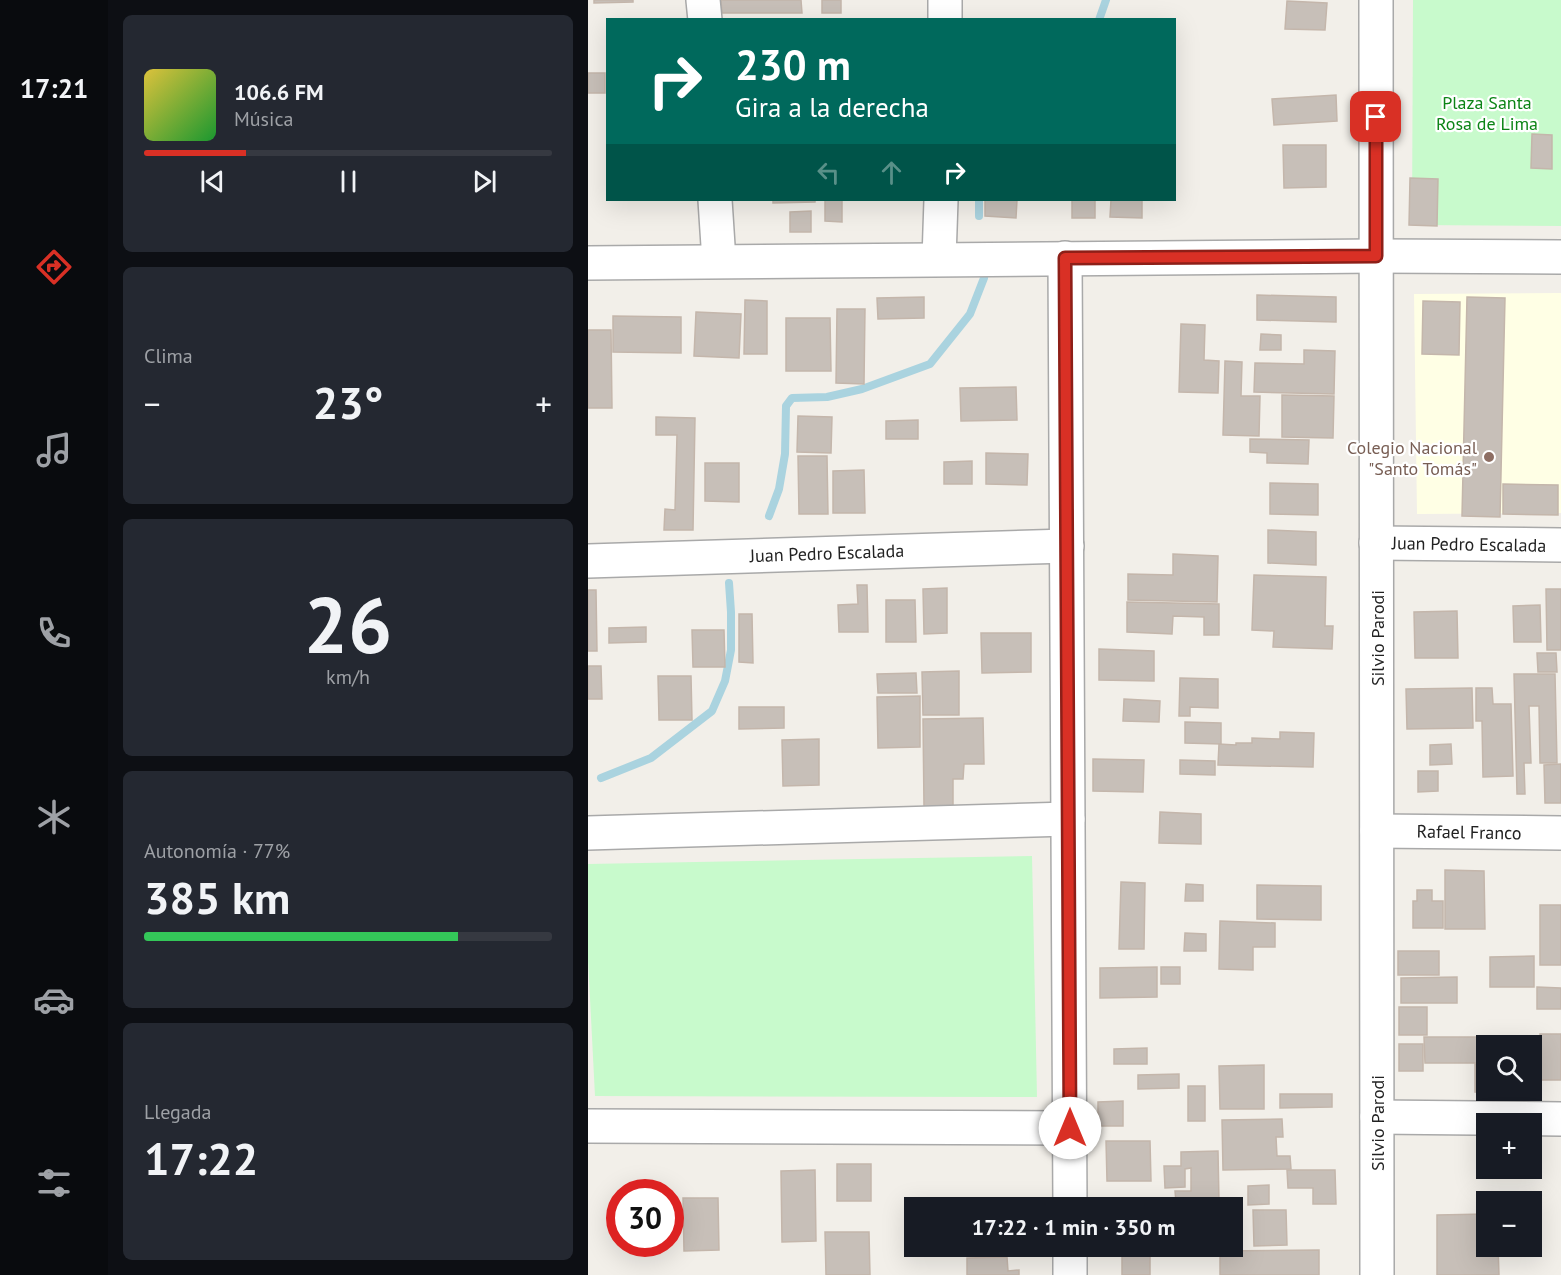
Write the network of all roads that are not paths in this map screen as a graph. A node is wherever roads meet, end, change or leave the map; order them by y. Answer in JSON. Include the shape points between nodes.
{"nodes":[{"id":1,"x":703,"y":0,"type":"edge"},
{"id":2,"x":945,"y":0,"type":"edge"},
{"id":3,"x":1376,"y":0,"type":"edge"},
{"id":4,"x":705,"y":18,"type":"edge"},
{"id":5,"x":945,"y":18,"type":"edge"},
{"id":6,"x":715,"y":201,"type":"edge"},
{"id":7,"x":940,"y":201,"type":"edge"},
{"id":8,"x":1376,"y":256,"type":"junction"},
{"id":9,"x":1561,"y":257,"type":"edge"},
{"id":10,"x":1065,"y":258,"type":"junction"},
{"id":11,"x":939,"y":259,"type":"junction"},
{"id":12,"x":719,"y":261,"type":"junction"},
{"id":13,"x":588,"y":263,"type":"edge"},
{"id":14,"x":1376,"y":543,"type":"junction"},
{"id":15,"x":1561,"y":545,"type":"edge"},
{"id":16,"x":1066,"y":546,"type":"junction"},
{"id":17,"x":588,"y":561,"type":"edge"},
{"id":18,"x":1068,"y":819,"type":"junction"},
{"id":19,"x":1377,"y":831,"type":"junction"},
{"id":20,"x":1561,"y":833,"type":"edge"},
{"id":21,"x":588,"y":834,"type":"edge"},
{"id":22,"x":1377,"y":1117,"type":"junction"},
{"id":23,"x":1561,"y":1119,"type":"edge"},
{"id":24,"x":588,"y":1126,"type":"edge"},
{"id":25,"x":1070,"y":1128,"type":"junction"},
{"id":26,"x":1070,"y":1197,"type":"edge"},
{"id":27,"x":1070,"y":1257,"type":"edge"},
{"id":28,"x":1070,"y":1275,"type":"edge"},
{"id":29,"x":1377,"y":1275,"type":"edge"}],
"edges":[{"from":1,"to":4,"type":"street"},
{"from":2,"to":5,"type":"street"},
{"from":3,"to":8,"type":"street","name":"Silvio Parodi"},
{"from":6,"to":12,"type":"street"},
{"from":7,"to":11,"type":"street"},
{"from":8,"to":9,"type":"street"},
{"from":8,"to":10,"type":"street"},
{"from":8,"to":14,"type":"street","name":"Silvio Parodi"},
{"from":10,"to":11,"type":"street"},
{"from":10,"to":16,"type":"street"},
{"from":11,"to":12,"type":"street"},
{"from":12,"to":13,"type":"street"},
{"from":14,"to":15,"type":"street","name":"Juan Pedro Escalada"},
{"from":14,"to":19,"type":"street","name":"Silvio Parodi"},
{"from":16,"to":17,"type":"street","name":"Juan Pedro Escalada"},
{"from":16,"to":18,"type":"street"},
{"from":18,"to":21,"type":"street"},
{"from":18,"to":25,"type":"street"},
{"from":19,"to":20,"type":"street","name":"Rafael Franco"},
{"from":19,"to":22,"type":"street","name":"Silvio Parodi"},
{"from":22,"to":23,"type":"street"},
{"from":22,"to":29,"type":"street","name":"Silvio Parodi"},
{"from":24,"to":25,"type":"street"},
{"from":25,"to":26,"type":"street"},
{"from":27,"to":28,"type":"street"}]}
